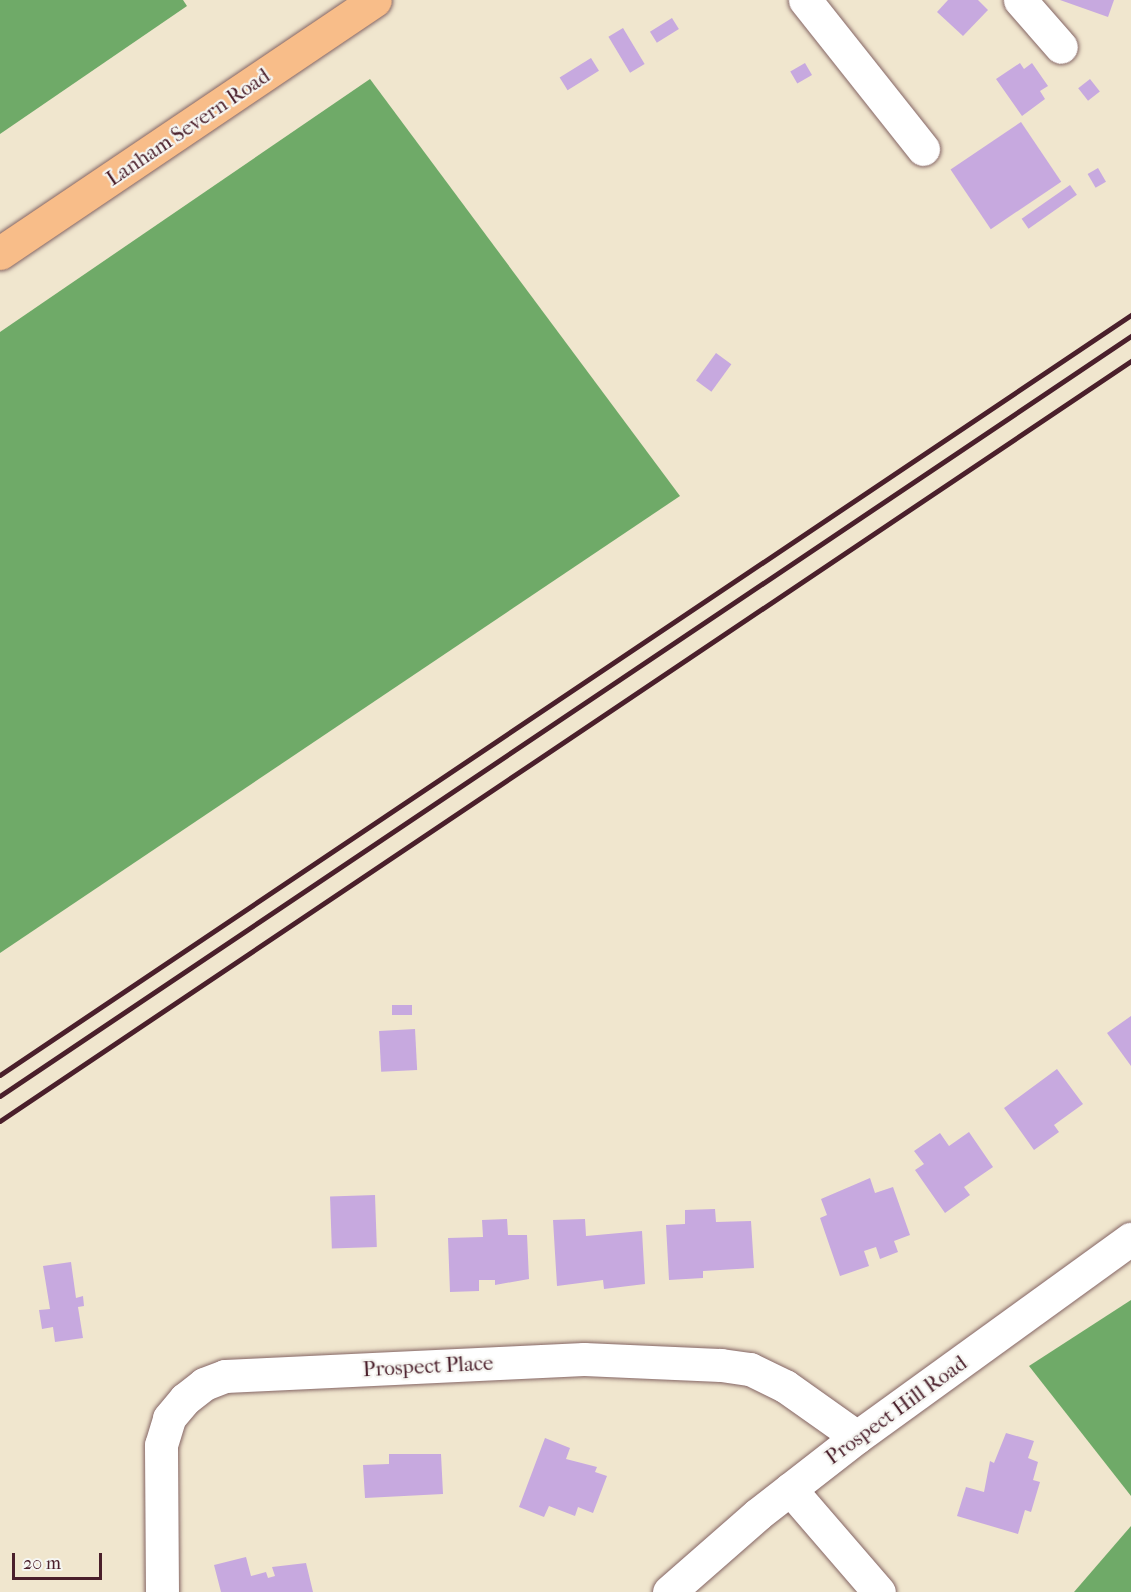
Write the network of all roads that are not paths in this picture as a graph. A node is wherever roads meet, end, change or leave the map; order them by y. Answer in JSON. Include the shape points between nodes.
{"nodes":[{"id":1,"x":375,"y":0,"type":"edge"},
{"id":2,"x":805,"y":0,"type":"edge"},
{"id":3,"x":1020,"y":0,"type":"edge"},
{"id":4,"x":1061,"y":47,"type":"dead end"},
{"id":5,"x":923,"y":148,"type":"dead end"},
{"id":6,"x":0,"y":253,"type":"edge"},
{"id":7,"x":1131,"y":1239,"type":"edge"},
{"id":8,"x":857,"y":1437,"type":"junction"},
{"id":9,"x":790,"y":1489,"type":"junction"},
{"id":10,"x":162,"y":1592,"type":"edge"},
{"id":11,"x":669,"y":1592,"type":"edge"},
{"id":12,"x":879,"y":1592,"type":"edge"}],
"edges":[{"from":1,"to":6,"type":"main road","name":"Lanham Severn Road"},
{"from":2,"to":5,"type":"street"},
{"from":3,"to":4,"type":"street"},
{"from":7,"to":8,"type":"street","name":"Prospect Hill Road"},
{"from":8,"to":9,"type":"street","name":"Prospect Hill Road"},
{"from":8,"to":10,"type":"street","name":"Prospect Place","via":[[785,1386],[750,1369],[721,1365],[584,1359],[225,1376],[204,1384],[185,1399],[169,1418],[161,1445]]},
{"from":9,"to":11,"type":"street","name":"Prospect Hill Road"},
{"from":9,"to":12,"type":"street"}]}
